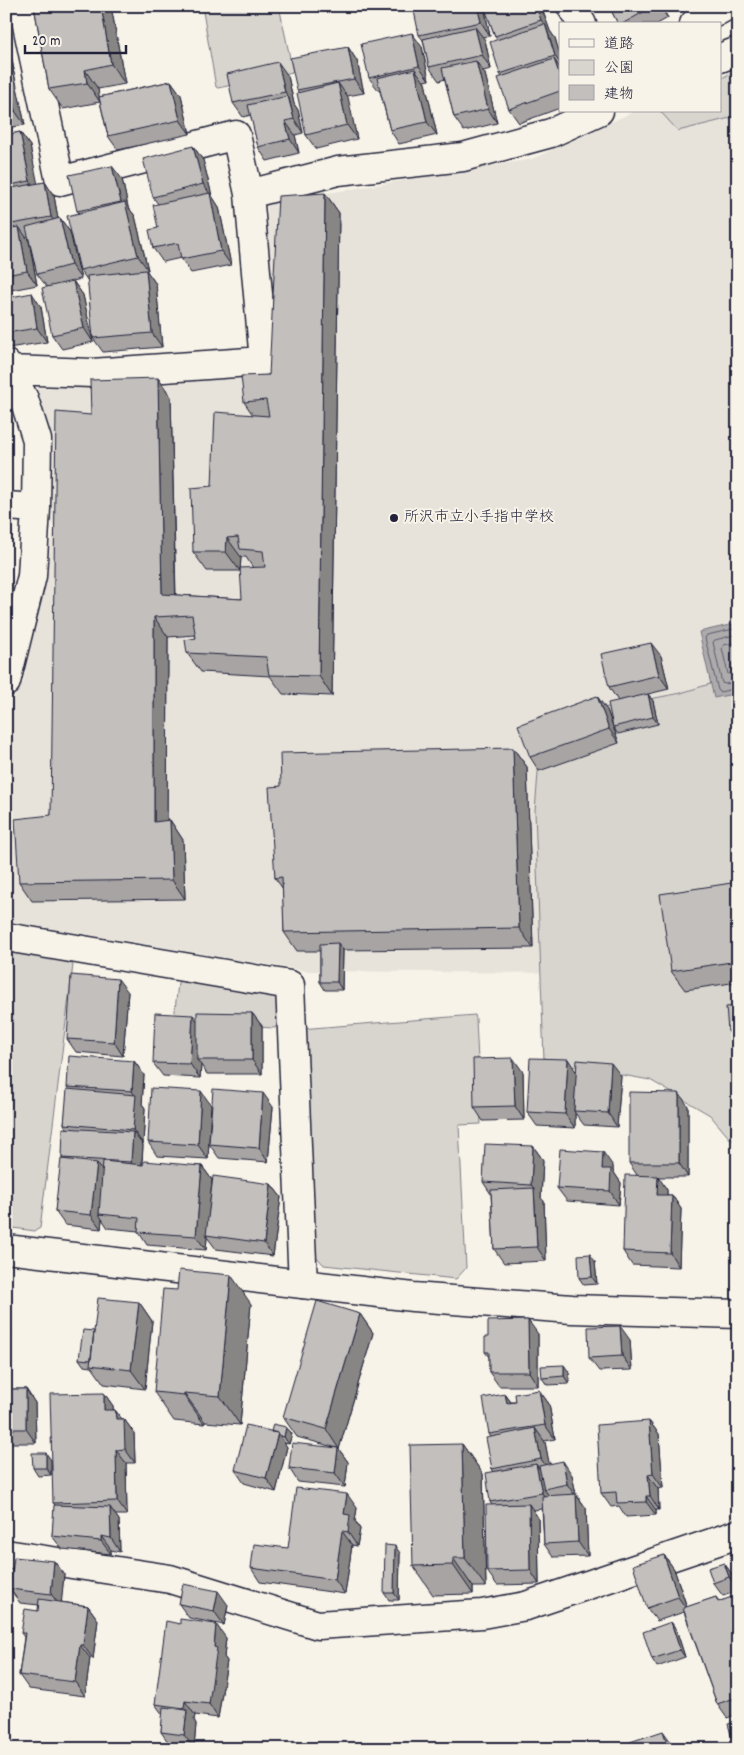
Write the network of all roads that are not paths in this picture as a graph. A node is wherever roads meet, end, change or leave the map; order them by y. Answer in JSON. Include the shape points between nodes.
{"nodes":[{"id":1,"x":23,"y":6,"type":"edge"},
{"id":2,"x":571,"y":6,"type":"edge"},
{"id":3,"x":727,"y":6,"type":"edge"},
{"id":4,"x":581,"y":22,"type":"edge"},
{"id":5,"x":698,"y":22,"type":"edge"},
{"id":6,"x":738,"y":51,"type":"edge"},
{"id":7,"x":722,"y":57,"type":"edge"},
{"id":8,"x":597,"y":112,"type":"edge"},
{"id":9,"x":249,"y":194,"type":"junction"},
{"id":10,"x":7,"y":369,"type":"edge"},
{"id":11,"x":6,"y":506,"type":"edge"},
{"id":12,"x":36,"y":508,"type":"junction"},
{"id":13,"x":14,"y":618,"type":"edge"},
{"id":14,"x":6,"y":682,"type":"edge"},
{"id":15,"x":6,"y":937,"type":"edge"},
{"id":16,"x":6,"y":1249,"type":"edge"},
{"id":17,"x":303,"y":1284,"type":"junction"},
{"id":18,"x":738,"y":1314,"type":"edge"},
{"id":19,"x":738,"y":1534,"type":"edge"},
{"id":20,"x":6,"y":1554,"type":"edge"}],
"edges":[{"from":1,"to":9,"type":"street","via":[[60,181],[236,135]]},
{"from":2,"to":4,"type":"street"},
{"from":3,"to":5,"type":"street"},
{"from":6,"to":7,"type":"street"},
{"from":8,"to":9,"type":"street","via":[[551,132],[463,157],[338,171]]},
{"from":9,"to":10,"type":"street","via":[[264,361],[92,374]]},
{"from":10,"to":12,"type":"street","via":[[24,398],[37,440]]},
{"from":11,"to":12,"type":"street"},
{"from":12,"to":13,"type":"street","via":[[32,576]]},
{"from":13,"to":14,"type":"street"},
{"from":15,"to":17,"type":"street","via":[[290,985]]},
{"from":16,"to":17,"type":"street"},
{"from":17,"to":18,"type":"street","via":[[413,1297],[572,1309]]},
{"from":19,"to":20,"type":"street","via":[[526,1606],[482,1614],[318,1625],[170,1579]]}]}
